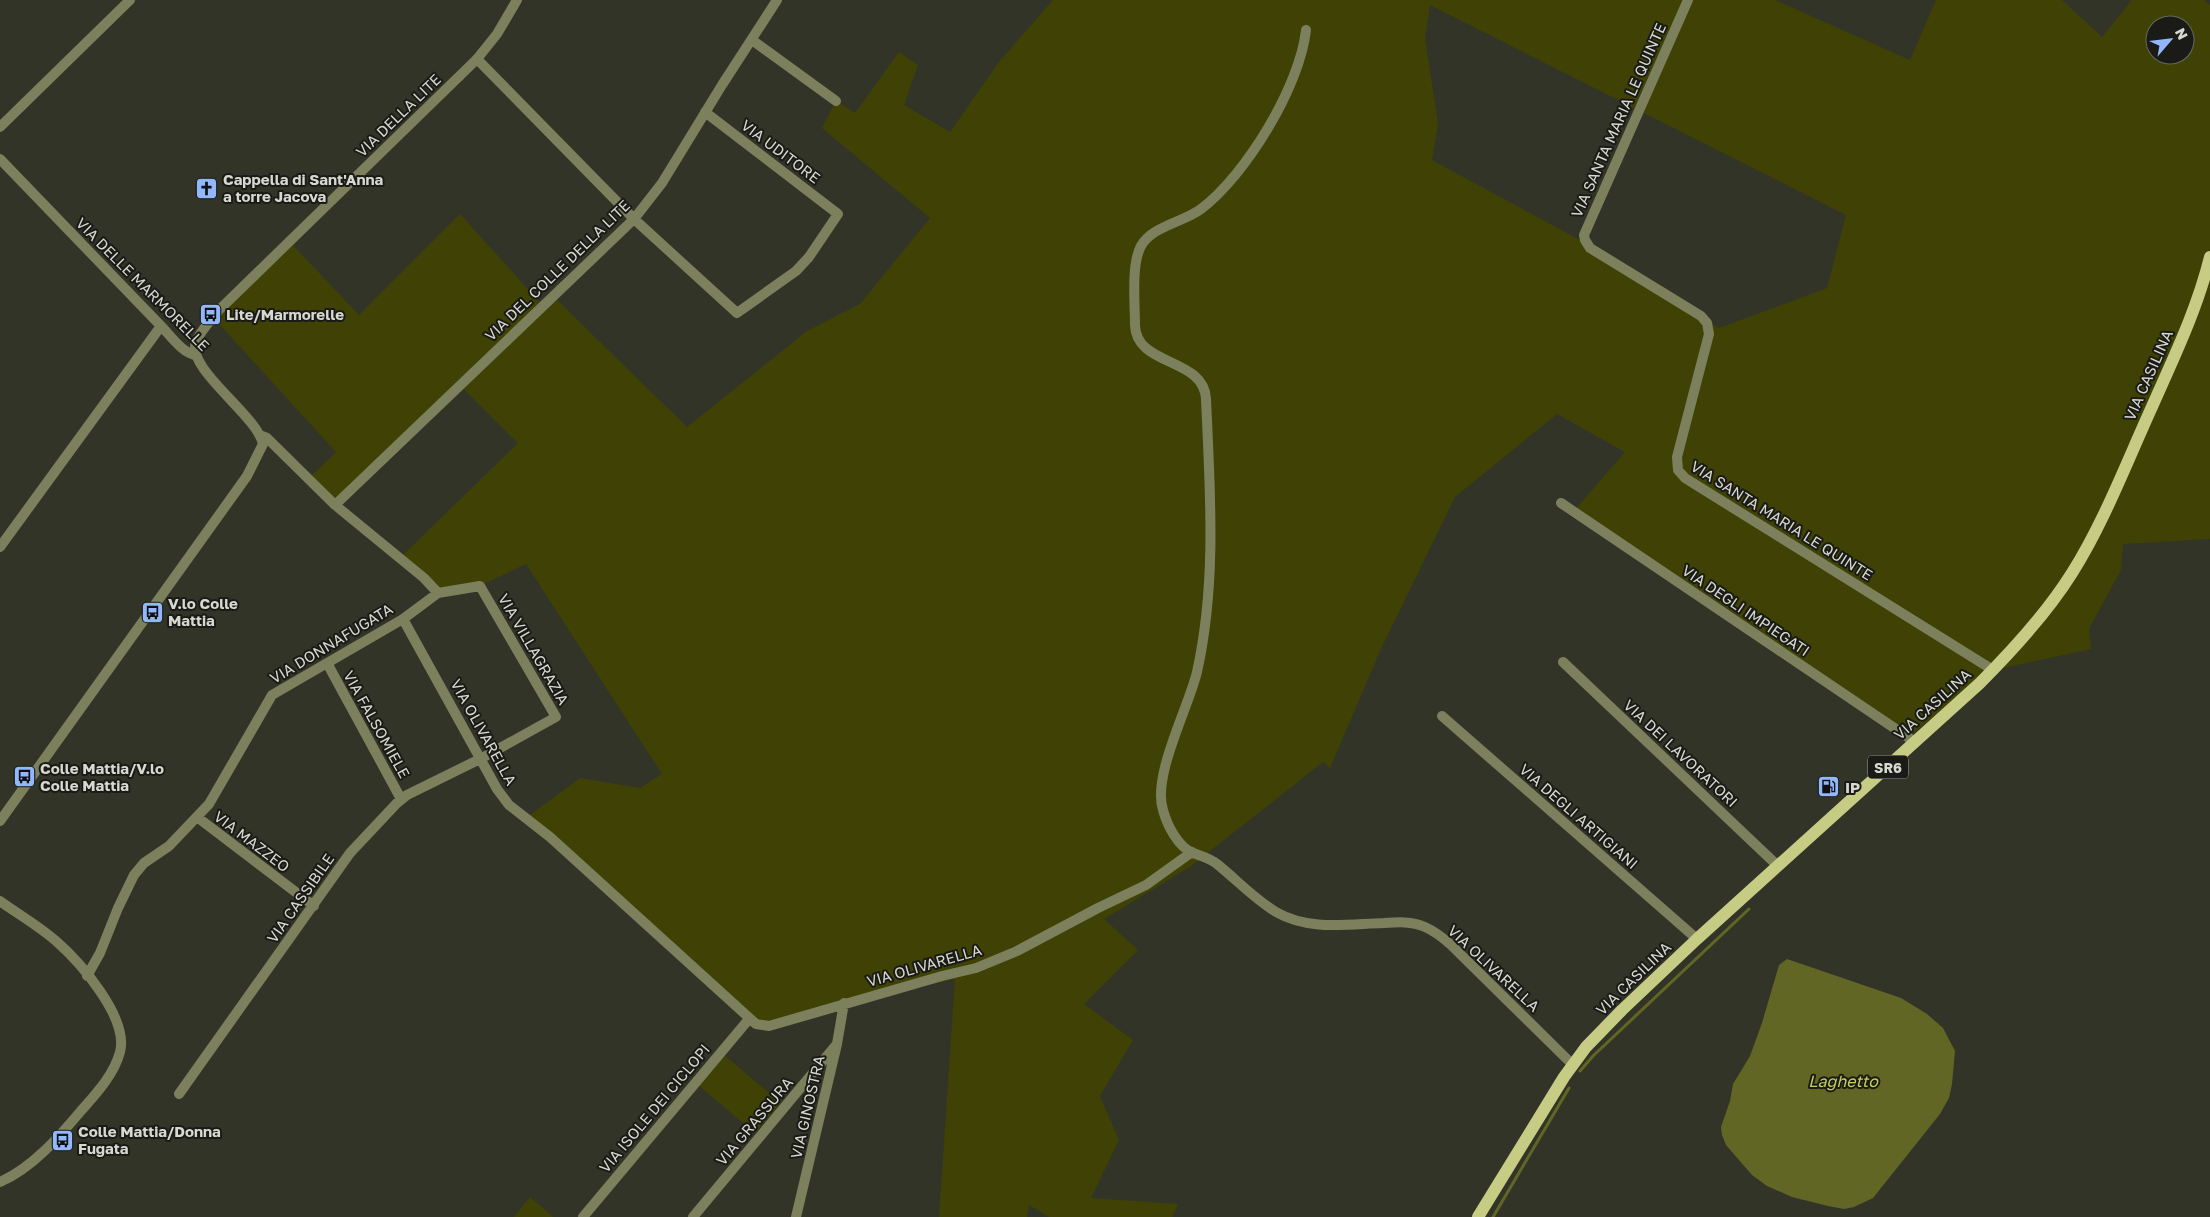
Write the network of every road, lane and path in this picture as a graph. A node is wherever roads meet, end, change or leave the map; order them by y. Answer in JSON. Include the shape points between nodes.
{"nodes":[{"id":1,"x":130,"y":0,"type":"edge"},
{"id":2,"x":517,"y":0,"type":"edge"},
{"id":3,"x":777,"y":0,"type":"edge"},
{"id":4,"x":1688,"y":0,"type":"edge"},
{"id":5,"x":1306,"y":30,"type":"dead end"},
{"id":6,"x":752,"y":40,"type":"junction"},
{"id":7,"x":477,"y":60,"type":"junction"},
{"id":8,"x":836,"y":101,"type":"dead end"},
{"id":9,"x":705,"y":112,"type":"junction"},
{"id":10,"x":0,"y":127,"type":"edge"},
{"id":11,"x":0,"y":159,"type":"edge"},
{"id":12,"x":634,"y":219,"type":"junction"},
{"id":13,"x":2210,"y":257,"type":"edge"},
{"id":14,"x":161,"y":326,"type":"junction"},
{"id":15,"x":196,"y":355,"type":"junction"},
{"id":16,"x":262,"y":436,"type":"junction"},
{"id":17,"x":1561,"y":503,"type":"dead end"},
{"id":18,"x":335,"y":504,"type":"junction"},
{"id":19,"x":0,"y":547,"type":"edge"},
{"id":20,"x":438,"y":593,"type":"junction"},
{"id":21,"x":402,"y":619,"type":"junction"},
{"id":22,"x":1563,"y":662,"type":"dead end"},
{"id":23,"x":326,"y":663,"type":"junction"},
{"id":24,"x":1993,"y":670,"type":"junction"},
{"id":25,"x":1442,"y":716,"type":"dead end"},
{"id":26,"x":1915,"y":742,"type":"junction"},
{"id":27,"x":482,"y":758,"type":"junction"},
{"id":28,"x":401,"y":799,"type":"junction"},
{"id":29,"x":197,"y":817,"type":"junction"},
{"id":30,"x":0,"y":821,"type":"edge"},
{"id":31,"x":1192,"y":852,"type":"junction"},
{"id":32,"x":1778,"y":866,"type":"junction"},
{"id":33,"x":0,"y":901,"type":"edge"},
{"id":34,"x":314,"y":906,"type":"junction"},
{"id":35,"x":1697,"y":939,"type":"junction"},
{"id":36,"x":87,"y":976,"type":"junction"},
{"id":37,"x":844,"y":1003,"type":"junction"},
{"id":38,"x":749,"y":1019,"type":"junction"},
{"id":39,"x":837,"y":1044,"type":"junction"},
{"id":40,"x":1572,"y":1064,"type":"junction"},
{"id":41,"x":179,"y":1094,"type":"dead end"},
{"id":42,"x":0,"y":1182,"type":"edge"},
{"id":43,"x":583,"y":1217,"type":"edge"},
{"id":44,"x":693,"y":1217,"type":"edge"},
{"id":45,"x":796,"y":1217,"type":"edge"},
{"id":46,"x":1478,"y":1217,"type":"edge"}],
"edges":[{"from":1,"to":10,"type":"street"},
{"from":2,"to":7,"type":"street","name":"VIA DELLA LITE"},
{"from":3,"to":6,"type":"street","name":"VIA DEL COLLE DELLA LITE"},
{"from":4,"to":24,"type":"street","name":"VIA SANTA MARIA LE QUINTE","via":[[1584,235],[1590,248],[1701,316],[1707,323],[1709,334],[1677,458],[1678,470],[1693,483]]},
{"from":5,"to":31,"type":"street","via":[[1300,61],[1291,84],[1273,120],[1243,164],[1202,208],[1145,240],[1137,258],[1135,325],[1138,339],[1149,351],[1197,378],[1206,395],[1210,521],[1206,617],[1193,688],[1160,790],[1166,820],[1181,844]]},
{"from":6,"to":8,"type":"street"},
{"from":6,"to":9,"type":"street","name":"VIA DEL COLLE DELLA LITE"},
{"from":7,"to":12,"type":"street"},
{"from":7,"to":15,"type":"street","name":"VIA DELLA LITE","via":[[219,310],[196,342]]},
{"from":9,"to":12,"type":"street","name":"VIA DEL COLLE DELLA LITE","via":[[662,183]]},
{"from":9,"to":12,"type":"street","name":"VIA UDITORE","via":[[838,214],[796,271],[737,313]]},
{"from":11,"to":14,"type":"street","name":"VIA DELLE MARMORELLE"},
{"from":12,"to":18,"type":"street","name":"VIA DEL COLLE DELLA LITE"},
{"from":13,"to":24,"type":"main road","name":"VIA CASILINA","number":"SR6","via":[[2188,325],[2086,549],[2057,594]]},
{"from":14,"to":15,"type":"street","name":"VIA DELLE MARMORELLE","via":[[183,348]]},
{"from":14,"to":19,"type":"street"},
{"from":15,"to":16,"type":"street","name":"VIA DELLE MARMORELLE","via":[[209,376]]},
{"from":16,"to":18,"type":"street","name":"VIA DELLE MARMORELLE"},
{"from":16,"to":30,"type":"street","via":[[263,444],[246,476]]},
{"from":17,"to":26,"type":"street","name":"VIA DEGLI IMPIEGATI"},
{"from":18,"to":20,"type":"street","name":"VIA DELLE MARMORELLE"},
{"from":20,"to":21,"type":"street","name":"VIA DONNAFUGATA"},
{"from":20,"to":27,"type":"street","name":"VIA VILLAGRAZIA","via":[[480,586],[556,717]]},
{"from":21,"to":23,"type":"street","name":"VIA DONNAFUGATA"},
{"from":21,"to":27,"type":"street","name":"VIA OLIVARELLA"},
{"from":22,"to":32,"type":"street","name":"VIA DEI LAVORATORI"},
{"from":23,"to":28,"type":"street","name":"VIA FALSOMIELE"},
{"from":23,"to":29,"type":"street","name":"VIA DONNAFUGATA","via":[[268,700],[209,804]]},
{"from":24,"to":26,"type":"main road","name":"VIA CASILINA","number":"SR6"},
{"from":25,"to":35,"type":"street","name":"VIA DEGLI ARTIGIANI"},
{"from":26,"to":32,"type":"main road","name":"VIA CASILINA","number":"SR6"},
{"from":27,"to":28,"type":"street","name":"VIA CASSIBILE"},
{"from":27,"to":38,"type":"street","name":"VIA OLIVARELLA","via":[[509,805],[550,837]]},
{"from":28,"to":34,"type":"street","name":"VIA CASSIBILE","via":[[350,853]]},
{"from":29,"to":34,"type":"street","name":"VIA MAZZEO"},
{"from":29,"to":36,"type":"street","name":"VIA DONNAFUGATA","via":[[134,875]]},
{"from":31,"to":37,"type":"street","name":"VIA OLIVARELLA","via":[[1146,885],[976,968]]},
{"from":31,"to":40,"type":"street","name":"VIA OLIVARELLA","via":[[1213,861],[1249,893],[1293,920],[1321,925],[1400,922],[1431,930],[1450,944]]},
{"from":32,"to":35,"type":"main road","name":"VIA CASILINA","number":"SR6"},
{"from":33,"to":36,"type":"street","via":[[57,942]]},
{"from":34,"to":41,"type":"street","name":"VIA CASSIBILE"},
{"from":35,"to":40,"type":"main road","name":"VIA CASILINA","number":"SR6","via":[[1614,1017]]},
{"from":36,"to":42,"type":"street","via":[[112,1012],[120,1030],[121,1049],[116,1063],[88,1103],[50,1144],[16,1173]]},
{"from":37,"to":38,"type":"street","name":"VIA OLIVARELLA","via":[[769,1026]]},
{"from":37,"to":39,"type":"street","name":"VIA GINOSTRA"},
{"from":38,"to":43,"type":"street","name":"VIA ISOLE DEI CICLOPI"},
{"from":39,"to":44,"type":"street","name":"VIA GRASSURA"},
{"from":39,"to":45,"type":"street","name":"VIA GINOSTRA"},
{"from":40,"to":46,"type":"main road","name":"VIA CASILINA","number":"SR6"}]}
